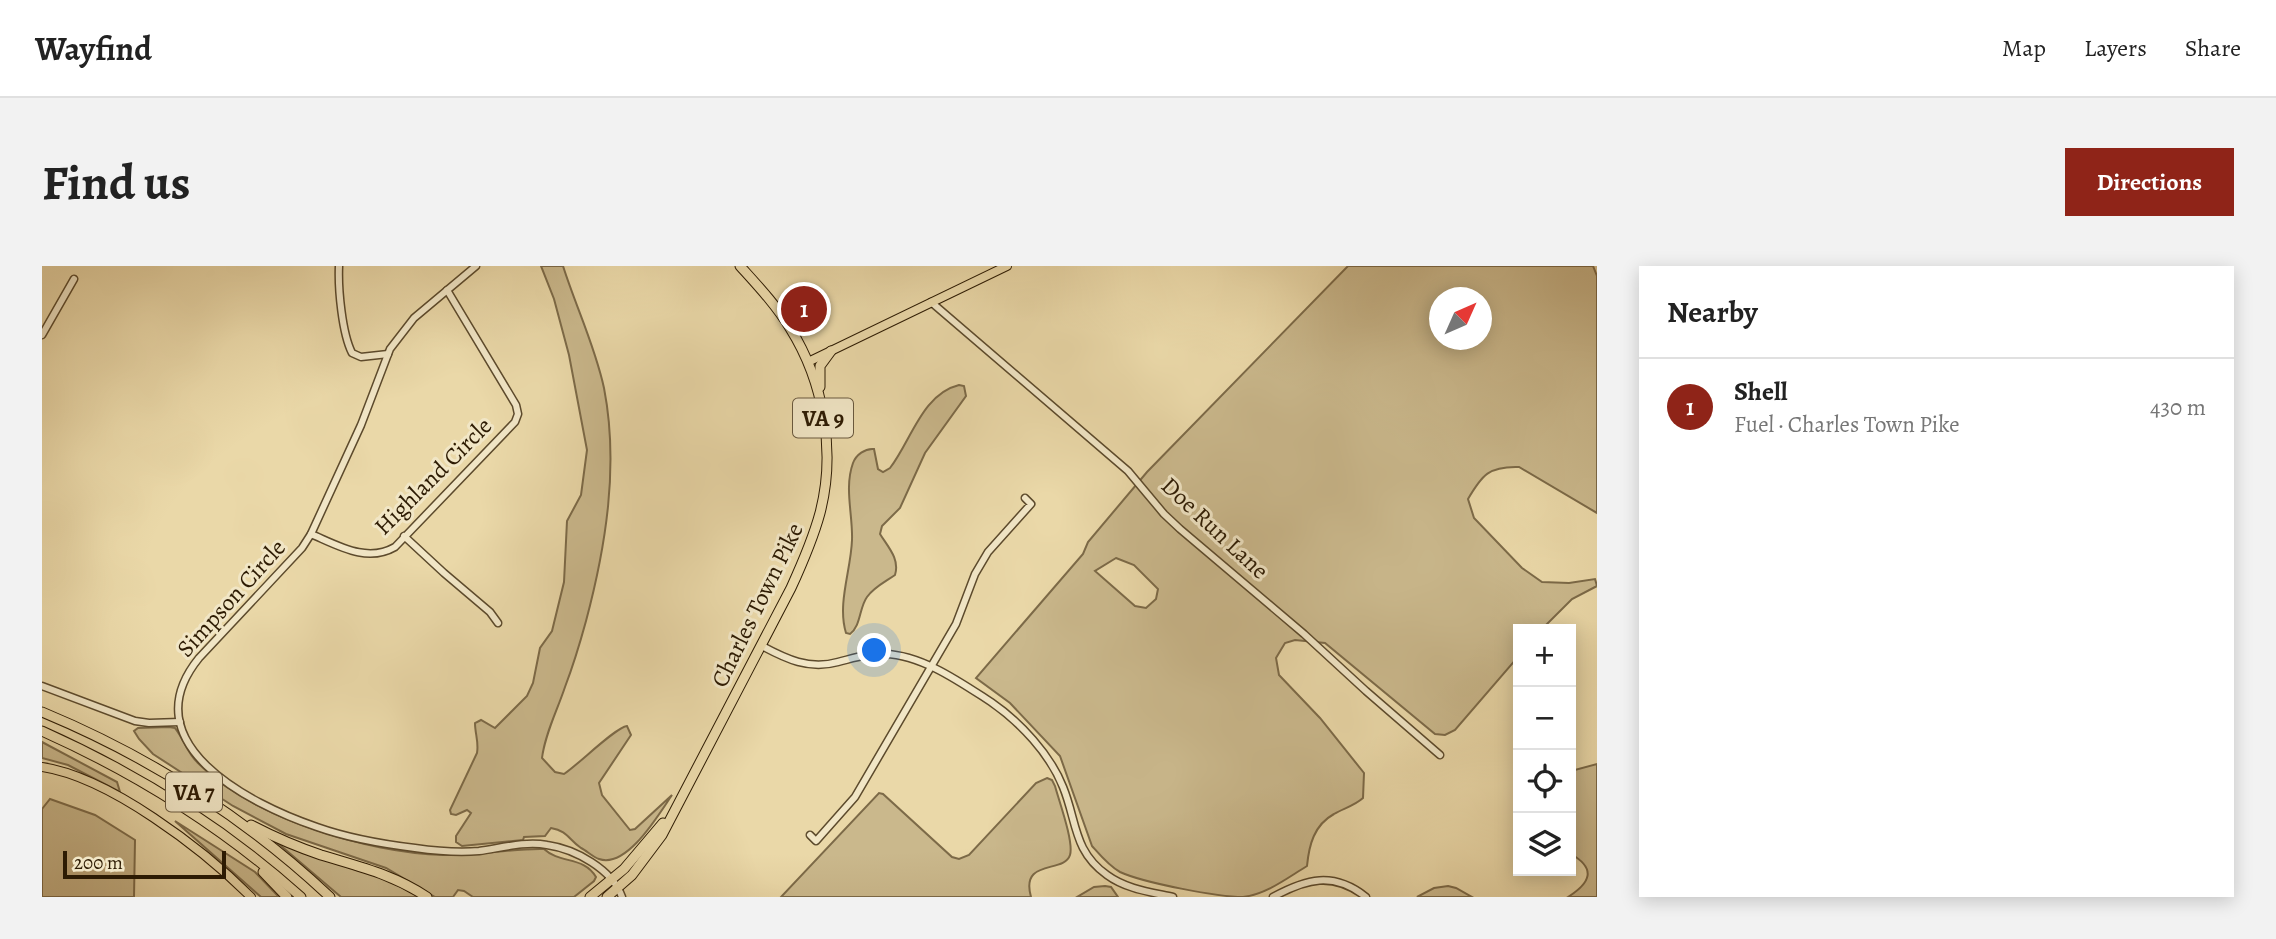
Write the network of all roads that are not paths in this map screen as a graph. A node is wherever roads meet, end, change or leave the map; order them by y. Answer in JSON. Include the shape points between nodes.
{"nodes":[{"id":1,"x":339,"y":266,"type":"edge"},
{"id":2,"x":476,"y":266,"type":"edge"},
{"id":3,"x":740,"y":266,"type":"edge"},
{"id":4,"x":1007,"y":266,"type":"edge"},
{"id":5,"x":74,"y":279,"type":"dead end"},
{"id":6,"x":447,"y":290,"type":"junction"},
{"id":7,"x":931,"y":302,"type":"junction"},
{"id":8,"x":42,"y":335,"type":"edge"},
{"id":9,"x":831,"y":351,"type":"junction"},
{"id":10,"x":388,"y":354,"type":"junction"},
{"id":11,"x":808,"y":362,"type":"junction"},
{"id":12,"x":820,"y":400,"type":"junction"},
{"id":13,"x":1025,"y":498,"type":"dead end"},
{"id":14,"x":311,"y":534,"type":"junction"},
{"id":15,"x":404,"y":536,"type":"junction"},
{"id":16,"x":498,"y":623,"type":"dead end"},
{"id":17,"x":761,"y":646,"type":"junction"},
{"id":18,"x":931,"y":667,"type":"junction"},
{"id":19,"x":42,"y":686,"type":"edge"},
{"id":20,"x":42,"y":712,"type":"edge"},
{"id":21,"x":180,"y":722,"type":"junction"},
{"id":22,"x":42,"y":732,"type":"edge"},
{"id":23,"x":1440,"y":755,"type":"dead end"},
{"id":24,"x":42,"y":767,"type":"edge"},
{"id":25,"x":224,"y":811,"type":"junction"},
{"id":26,"x":810,"y":835,"type":"dead end"},
{"id":27,"x":241,"y":847,"type":"junction"},
{"id":28,"x":617,"y":889,"type":"edge"},
{"id":29,"x":251,"y":897,"type":"edge"},
{"id":30,"x":287,"y":897,"type":"edge"},
{"id":31,"x":301,"y":897,"type":"edge"},
{"id":32,"x":331,"y":897,"type":"edge"},
{"id":33,"x":427,"y":897,"type":"edge"},
{"id":34,"x":590,"y":897,"type":"edge"},
{"id":35,"x":607,"y":897,"type":"edge"},
{"id":36,"x":1173,"y":897,"type":"edge"},
{"id":37,"x":1273,"y":897,"type":"edge"},
{"id":38,"x":1366,"y":897,"type":"edge"}],
"edges":[{"from":1,"to":10,"type":"street","via":[[352,354]]},
{"from":2,"to":6,"type":"street","name":"Simpson Circle"},
{"from":3,"to":11,"type":"highway","name":"Charles Town Pike","number":"VA 9","via":[[780,314]]},
{"from":4,"to":7,"type":"main road"},
{"from":5,"to":8,"type":"street"},
{"from":6,"to":10,"type":"street","name":"Simpson Circle","via":[[408,325]]},
{"from":6,"to":15,"type":"street","name":"Highland Circle","via":[[518,414]]},
{"from":7,"to":9,"type":"main road"},
{"from":7,"to":23,"type":"street","name":"Doe Run Lane","via":[[1128,471],[1164,514]]},
{"from":9,"to":11,"type":"main road"},
{"from":9,"to":12,"type":"highway","via":[[820,366]]},
{"from":10,"to":14,"type":"street","name":"Simpson Circle"},
{"from":11,"to":12,"type":"highway","name":"Charles Town Pike","number":"VA 9"},
{"from":12,"to":17,"type":"highway","name":"Charles Town Pike","number":"VA 9","via":[[827,461],[821,511],[809,548]]},
{"from":13,"to":18,"type":"street","via":[[1031,504],[988,552],[961,615]]},
{"from":14,"to":15,"type":"street","name":"Highland Circle","via":[[373,555],[395,547]]},
{"from":14,"to":21,"type":"street","name":"Simpson Circle","via":[[192,666],[179,698]]},
{"from":15,"to":16,"type":"street"},
{"from":17,"to":18,"type":"street","via":[[806,664],[884,654],[908,657]]},
{"from":17,"to":28,"type":"highway","name":"Charles Town Pike","number":"VA 9","via":[[662,835]]},
{"from":18,"to":26,"type":"street","via":[[855,797],[816,841]]},
{"from":18,"to":36,"type":"street","via":[[996,706],[1041,750],[1063,785],[1082,847],[1099,869],[1128,886]]},
{"from":19,"to":21,"type":"street","via":[[121,718]]},
{"from":20,"to":25,"type":"highway","number":"VA 7","via":[[122,750]]},
{"from":21,"to":28,"type":"street","via":[[188,744],[214,774],[318,828],[435,850],[546,845],[580,856],[604,871]]},
{"from":22,"to":27,"type":"highway","number":"VA 7","via":[[139,780]]},
{"from":24,"to":29,"type":"main road","via":[[93,784],[148,815],[207,857]]},
{"from":25,"to":32,"type":"highway","number":"VA 7"},
{"from":25,"to":33,"type":"highway","via":[[289,843],[392,877]]},
{"from":27,"to":30,"type":"highway"},
{"from":27,"to":31,"type":"highway","number":"VA 7"},
{"from":28,"to":34,"type":"highway","name":"Charles Town Pike","number":"VA 9"},
{"from":28,"to":35,"type":"highway","name":"Charles Town Pike","number":"VA 9"},
{"from":37,"to":38,"type":"street","via":[[1322,880],[1341,883]]}]}
